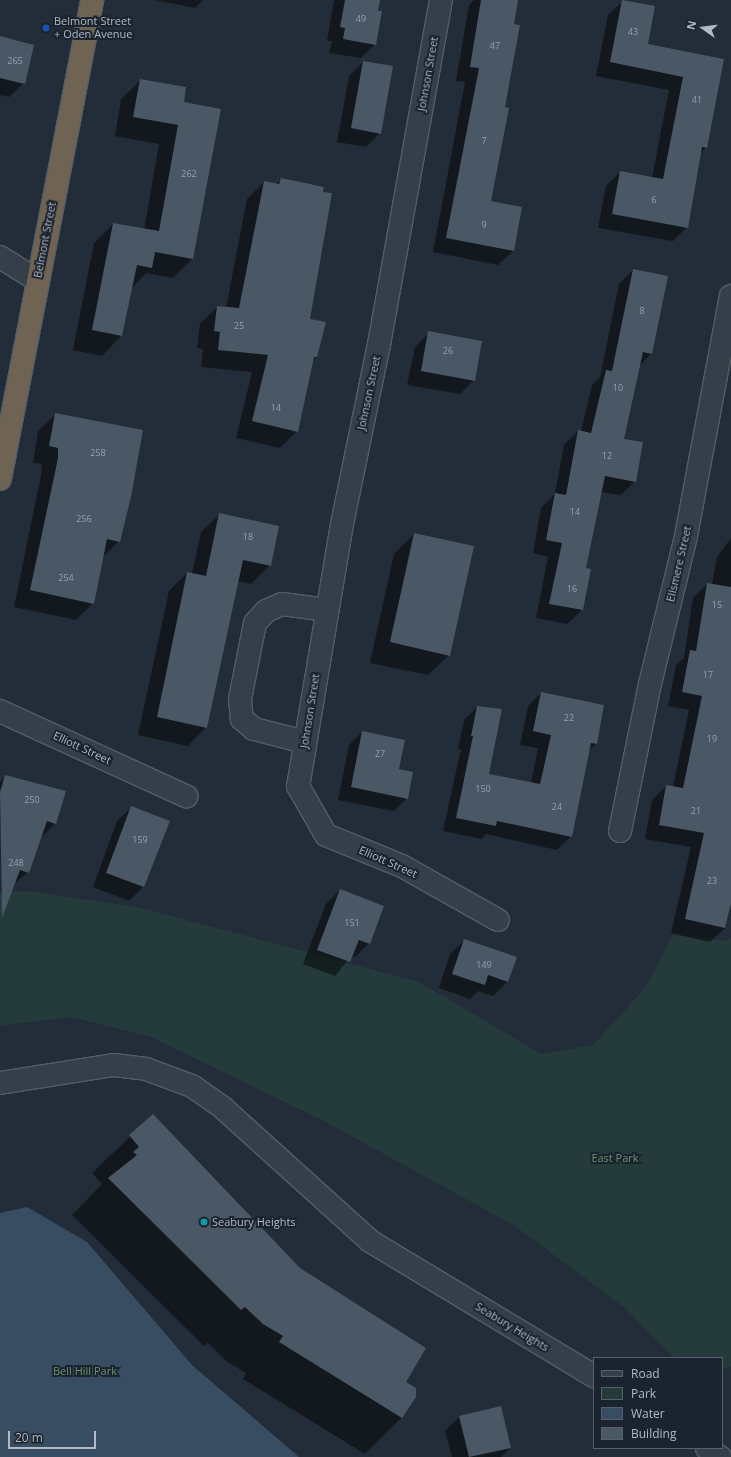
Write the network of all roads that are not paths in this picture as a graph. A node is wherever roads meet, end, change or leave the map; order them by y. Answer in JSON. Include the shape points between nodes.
{"nodes":[{"id":1,"x":91,"y":0,"type":"edge"},
{"id":2,"x":441,"y":0,"type":"edge"},
{"id":3,"x":0,"y":257,"type":"edge"},
{"id":4,"x":37,"y":280,"type":"junction"},
{"id":5,"x":731,"y":296,"type":"edge"},
{"id":6,"x":0,"y":480,"type":"edge"},
{"id":7,"x":327,"y":610,"type":"junction"},
{"id":8,"x":0,"y":710,"type":"edge"},
{"id":9,"x":305,"y":742,"type":"junction"},
{"id":10,"x":298,"y":786,"type":"joint"},
{"id":11,"x":186,"y":796,"type":"dead end"},
{"id":12,"x":620,"y":831,"type":"dead end"},
{"id":13,"x":498,"y":920,"type":"dead end"},
{"id":14,"x":0,"y":1083,"type":"edge"},
{"id":15,"x":593,"y":1375,"type":"edge"},
{"id":16,"x":709,"y":1449,"type":"edge"},
{"id":17,"x":720,"y":1457,"type":"edge"}],
"edges":[{"from":1,"to":4,"type":"highway","name":"Belmont Street"},
{"from":2,"to":7,"type":"street","name":"Johnson Street"},
{"from":3,"to":4,"type":"street"},
{"from":4,"to":6,"type":"highway","name":"Belmont Street"},
{"from":5,"to":12,"type":"street","name":"Ellsmere Street","via":[[686,536],[650,684]]},
{"from":7,"to":9,"type":"street","name":"Johnson Street"},
{"from":7,"to":9,"type":"street","via":[[282,604],[266,611],[255,623],[240,699],[242,719],[254,730]]},
{"from":8,"to":11,"type":"street","name":"Elliott Street"},
{"from":9,"to":10,"type":"street","name":"Johnson Street"},
{"from":10,"to":13,"type":"street","name":"Elliott Street","via":[[326,835],[402,866]]},
{"from":14,"to":15,"type":"street","name":"Seabury Heights","via":[[114,1065],[146,1069],[192,1086],[235,1118],[370,1241]]},
{"from":16,"to":17,"type":"street"}]}
